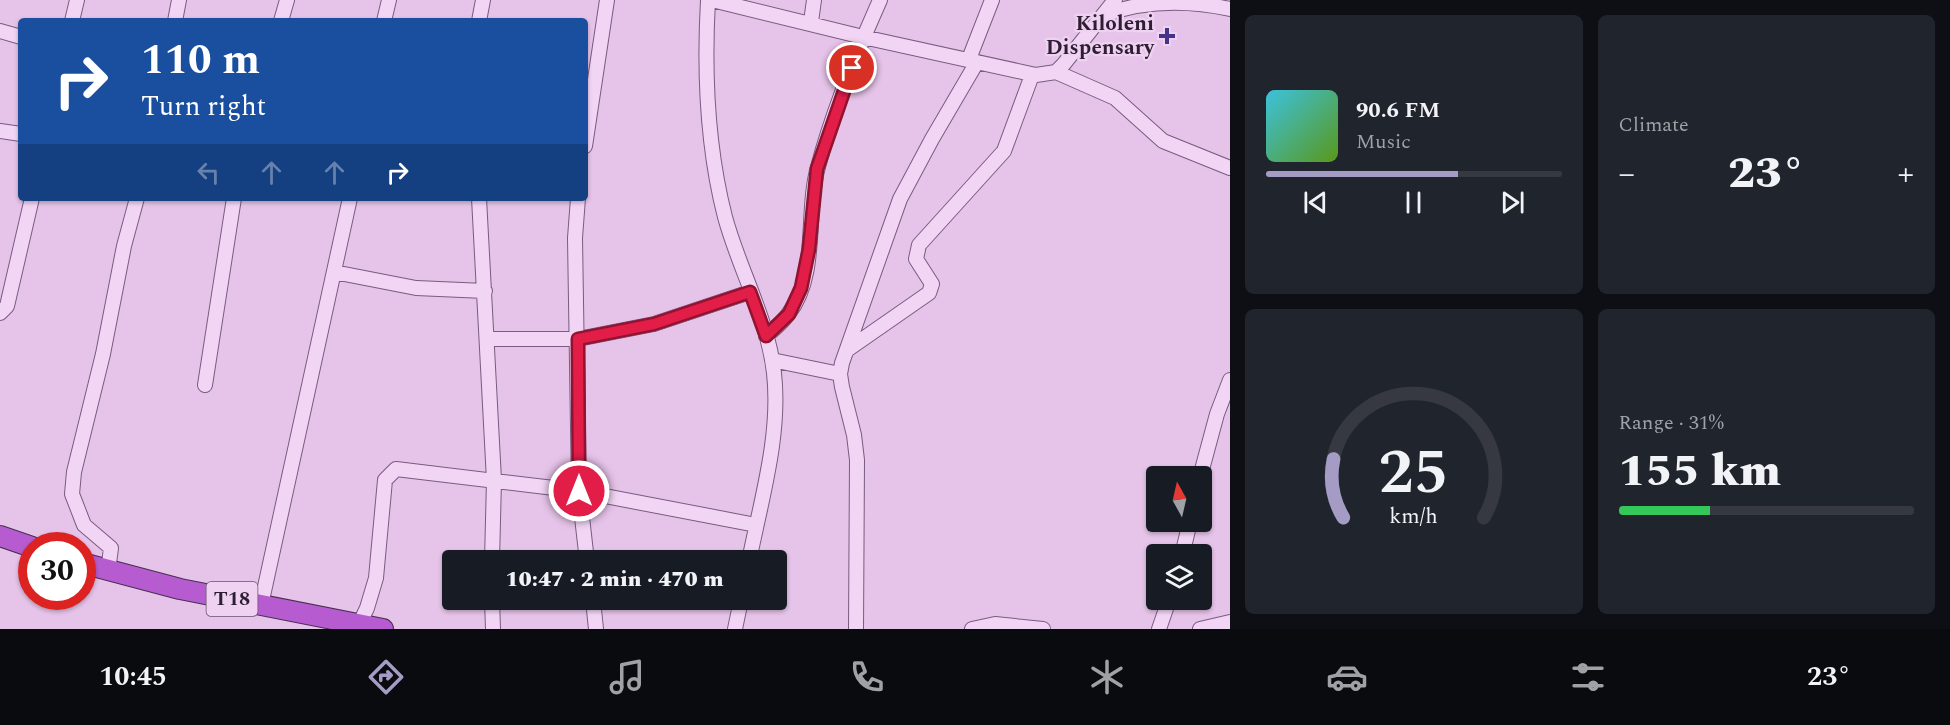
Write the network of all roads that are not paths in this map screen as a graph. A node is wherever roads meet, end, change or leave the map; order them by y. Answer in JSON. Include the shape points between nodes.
{"nodes":[{"id":1,"x":77,"y":0,"type":"edge"},
{"id":2,"x":178,"y":0,"type":"edge"},
{"id":3,"x":287,"y":0,"type":"edge"},
{"id":4,"x":389,"y":0,"type":"edge"},
{"id":5,"x":483,"y":0,"type":"edge"},
{"id":6,"x":607,"y":0,"type":"edge"},
{"id":7,"x":710,"y":0,"type":"edge"},
{"id":8,"x":814,"y":0,"type":"edge"},
{"id":9,"x":880,"y":0,"type":"edge"},
{"id":10,"x":992,"y":0,"type":"edge"},
{"id":11,"x":1115,"y":0,"type":"edge"},
{"id":12,"x":1230,"y":9,"type":"edge"},
{"id":13,"x":1099,"y":16,"type":"junction"},
{"id":14,"x":73,"y":18,"type":"edge"},
{"id":15,"x":175,"y":18,"type":"edge"},
{"id":16,"x":282,"y":18,"type":"edge"},
{"id":17,"x":385,"y":18,"type":"edge"},
{"id":18,"x":480,"y":18,"type":"edge"},
{"id":19,"x":811,"y":22,"type":"junction"},
{"id":20,"x":0,"y":31,"type":"edge"},
{"id":21,"x":18,"y":36,"type":"edge"},
{"id":22,"x":863,"y":37,"type":"junction"},
{"id":23,"x":973,"y":61,"type":"junction"},
{"id":24,"x":1056,"y":72,"type":"junction"},
{"id":25,"x":1032,"y":75,"type":"junction"},
{"id":26,"x":588,"y":126,"type":"edge"},
{"id":27,"x":0,"y":131,"type":"edge"},
{"id":28,"x":18,"y":134,"type":"edge"},
{"id":29,"x":1230,"y":168,"type":"edge"},
{"id":30,"x":31,"y":201,"type":"edge"},
{"id":31,"x":136,"y":201,"type":"edge"},
{"id":32,"x":234,"y":201,"type":"edge"},
{"id":33,"x":349,"y":201,"type":"edge"},
{"id":34,"x":479,"y":201,"type":"edge"},
{"id":35,"x":578,"y":201,"type":"edge"},
{"id":36,"x":334,"y":272,"type":"junction"},
{"id":37,"x":485,"y":291,"type":"junction"},
{"id":38,"x":750,"y":292,"type":"junction"},
{"id":39,"x":0,"y":313,"type":"edge"},
{"id":40,"x":766,"y":336,"type":"junction"},
{"id":41,"x":488,"y":339,"type":"junction"},
{"id":42,"x":578,"y":339,"type":"junction"},
{"id":43,"x":847,"y":350,"type":"junction"},
{"id":44,"x":772,"y":360,"type":"junction"},
{"id":45,"x":840,"y":374,"type":"junction"},
{"id":46,"x":1230,"y":380,"type":"edge"},
{"id":47,"x":205,"y":385,"type":"dead end"},
{"id":48,"x":1203,"y":466,"type":"edge"},
{"id":49,"x":494,"y":480,"type":"junction"},
{"id":50,"x":579,"y":491,"type":"junction"},
{"id":51,"x":756,"y":525,"type":"junction"},
{"id":52,"x":0,"y":536,"type":"edge"},
{"id":53,"x":18,"y":542,"type":"edge"},
{"id":54,"x":492,"y":550,"type":"edge"},
{"id":55,"x":586,"y":550,"type":"edge"},
{"id":56,"x":751,"y":550,"type":"edge"},
{"id":57,"x":96,"y":567,"type":"edge"},
{"id":58,"x":108,"y":571,"type":"junction"},
{"id":59,"x":261,"y":605,"type":"junction"},
{"id":60,"x":492,"y":610,"type":"edge"},
{"id":61,"x":594,"y":610,"type":"edge"},
{"id":62,"x":739,"y":610,"type":"edge"},
{"id":63,"x":1166,"y":610,"type":"edge"},
{"id":64,"x":1230,"y":622,"type":"edge"},
{"id":65,"x":358,"y":626,"type":"edge"},
{"id":66,"x":383,"y":629,"type":"edge"},
{"id":67,"x":493,"y":629,"type":"edge"},
{"id":68,"x":596,"y":629,"type":"edge"},
{"id":69,"x":735,"y":629,"type":"edge"},
{"id":70,"x":856,"y":629,"type":"edge"},
{"id":71,"x":972,"y":629,"type":"edge"},
{"id":72,"x":1043,"y":629,"type":"edge"},
{"id":73,"x":1159,"y":629,"type":"edge"},
{"id":74,"x":1200,"y":629,"type":"edge"}],
"edges":[{"from":1,"to":14,"type":"street"},
{"from":2,"to":15,"type":"street"},
{"from":3,"to":16,"type":"street"},
{"from":4,"to":17,"type":"street"},
{"from":5,"to":18,"type":"street"},
{"from":6,"to":26,"type":"street"},
{"from":7,"to":19,"type":"street"},
{"from":7,"to":38,"type":"street","via":[[706,41],[709,111],[718,182],[725,217]]},
{"from":8,"to":19,"type":"street"},
{"from":9,"to":22,"type":"street"},
{"from":10,"to":23,"type":"street"},
{"from":11,"to":13,"type":"street"},
{"from":12,"to":13,"type":"street","via":[[1200,2],[1162,1],[1144,2]]},
{"from":13,"to":24,"type":"street"},
{"from":19,"to":22,"type":"street"},
{"from":20,"to":21,"type":"street"},
{"from":22,"to":23,"type":"street"},
{"from":22,"to":40,"type":"street","via":[[817,169],[801,288],[789,314]]},
{"from":23,"to":25,"type":"street"},
{"from":23,"to":43,"type":"street","via":[[900,199]]},
{"from":24,"to":25,"type":"street"},
{"from":24,"to":29,"type":"street","via":[[1115,98],[1163,141]]},
{"from":25,"to":43,"type":"street","via":[[1004,150],[919,245],[916,259],[932,284],[929,293]]},
{"from":27,"to":28,"type":"street"},
{"from":30,"to":39,"type":"street","via":[[7,306]]},
{"from":31,"to":58,"type":"street","via":[[72,494],[84,525],[111,548]]},
{"from":32,"to":47,"type":"street"},
{"from":33,"to":36,"type":"street"},
{"from":34,"to":37,"type":"street"},
{"from":35,"to":42,"type":"street"},
{"from":36,"to":37,"type":"street","via":[[406,287]]},
{"from":36,"to":59,"type":"street"},
{"from":37,"to":41,"type":"street"},
{"from":38,"to":40,"type":"street"},
{"from":38,"to":42,"type":"street","via":[[654,324]]},
{"from":40,"to":44,"type":"street"},
{"from":41,"to":42,"type":"street"},
{"from":41,"to":49,"type":"street"},
{"from":42,"to":50,"type":"street"},
{"from":43,"to":45,"type":"street"},
{"from":44,"to":45,"type":"street"},
{"from":44,"to":51,"type":"street","via":[[775,422]]},
{"from":45,"to":70,"type":"street","via":[[857,460]]},
{"from":46,"to":48,"type":"street"},
{"from":49,"to":50,"type":"street"},
{"from":49,"to":54,"type":"street"},
{"from":49,"to":65,"type":"street","via":[[411,469],[396,469],[387,475],[376,578]]},
{"from":50,"to":51,"type":"street"},
{"from":50,"to":55,"type":"street"},
{"from":51,"to":56,"type":"street"},
{"from":52,"to":53,"type":"highway"},
{"from":57,"to":58,"type":"highway","number":"T18"},
{"from":58,"to":59,"type":"highway","number":"T18"},
{"from":59,"to":65,"type":"highway","number":"T18"},
{"from":60,"to":67,"type":"street"},
{"from":61,"to":68,"type":"street"},
{"from":62,"to":69,"type":"street"},
{"from":63,"to":73,"type":"street"},
{"from":64,"to":74,"type":"street"},
{"from":65,"to":66,"type":"highway","number":"T18"},
{"from":71,"to":72,"type":"street","via":[[995,624]]}]}
